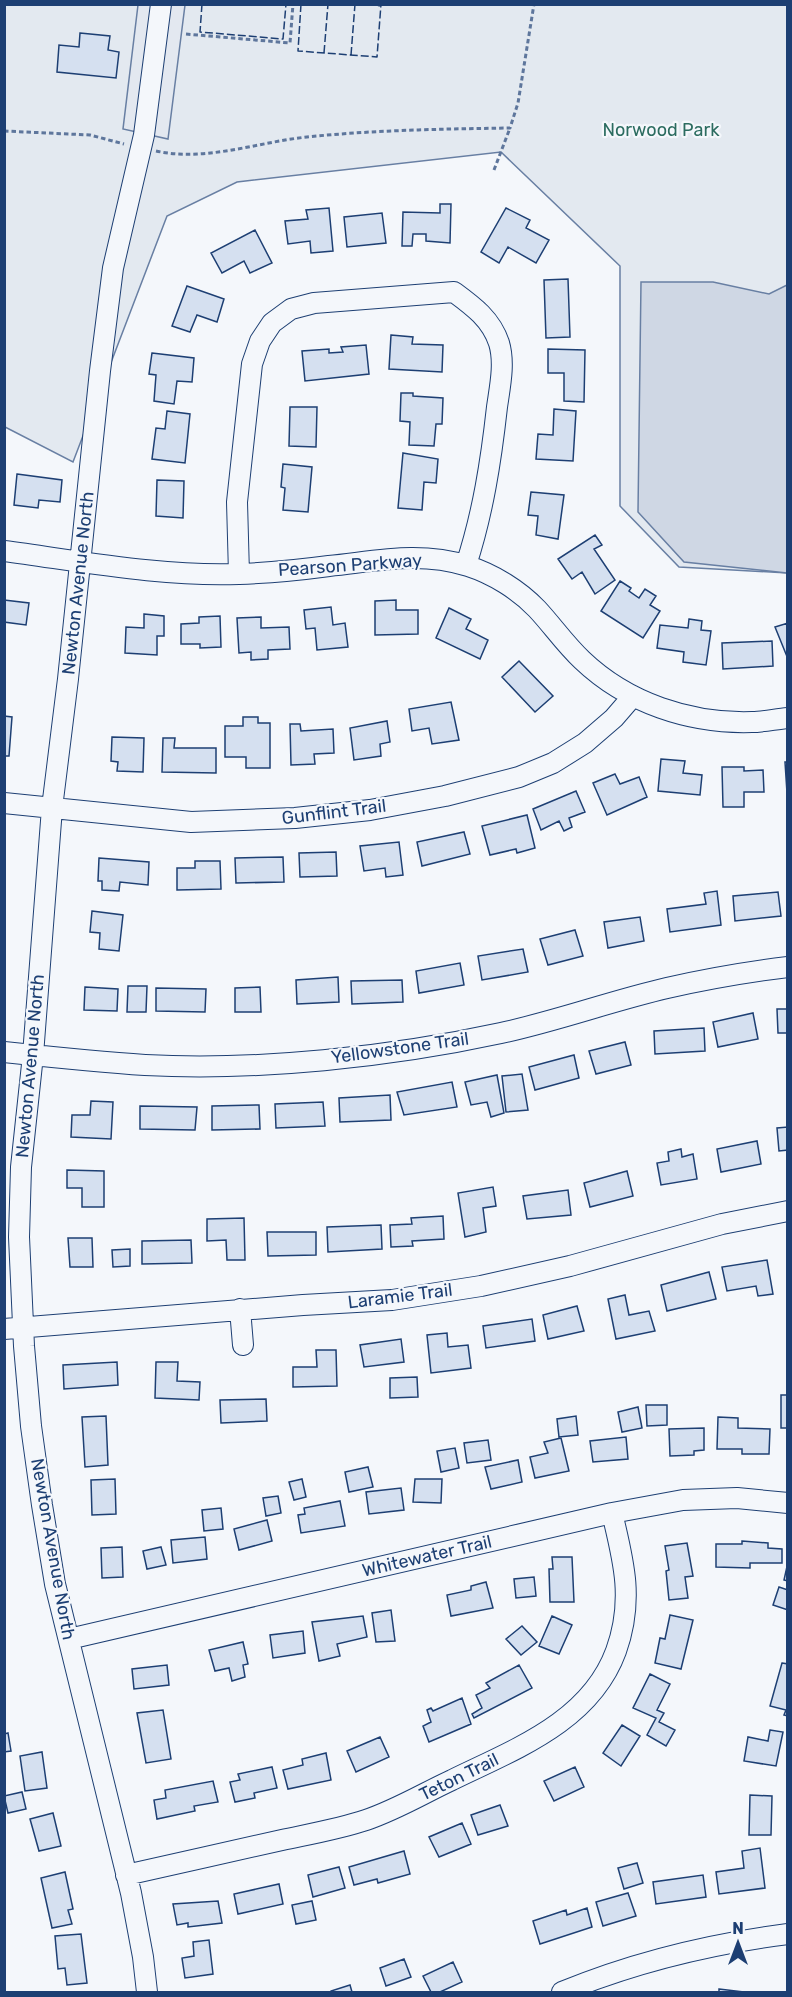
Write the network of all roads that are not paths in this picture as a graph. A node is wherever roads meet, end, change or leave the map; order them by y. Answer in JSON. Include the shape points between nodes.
{"nodes":[{"id":1,"x":161,"y":4,"type":"edge"},
{"id":2,"x":4,"y":551,"type":"edge"},
{"id":3,"x":81,"y":562,"type":"junction"},
{"id":4,"x":466,"y":566,"type":"junction"},
{"id":5,"x":239,"y":574,"type":"junction"},
{"id":6,"x":633,"y":696,"type":"junction"},
{"id":7,"x":788,"y":718,"type":"edge"},
{"id":8,"x":4,"y":803,"type":"edge"},
{"id":9,"x":52,"y":808,"type":"junction"},
{"id":10,"x":788,"y":967,"type":"edge"},
{"id":11,"x":4,"y":1052,"type":"edge"},
{"id":12,"x":33,"y":1055,"type":"junction"},
{"id":13,"x":788,"y":1211,"type":"edge"},
{"id":14,"x":240,"y":1310,"type":"junction"},
{"id":15,"x":13,"y":1328,"type":"edge"},
{"id":16,"x":243,"y":1345,"type":"dead end"},
{"id":17,"x":788,"y":1503,"type":"edge"},
{"id":18,"x":612,"y":1513,"type":"junction"},
{"id":19,"x":69,"y":1639,"type":"junction"},
{"id":20,"x":126,"y":1875,"type":"junction"},
{"id":21,"x":788,"y":1934,"type":"edge"},
{"id":22,"x":147,"y":1992,"type":"edge"},
{"id":23,"x":562,"y":1992,"type":"edge"}],
"edges":[{"from":1,"to":3,"type":"street","name":"Newton Avenue North","via":[[142,141],[113,268]]},
{"from":2,"to":3,"type":"street","name":"Pearson Parkway"},
{"from":3,"to":5,"type":"street","name":"Pearson Parkway","via":[[188,574]]},
{"from":3,"to":9,"type":"street","name":"Newton Avenue North"},
{"from":4,"to":5,"type":"street","name":"Pearson Parkway","via":[[412,557]]},
{"from":4,"to":5,"type":"street","via":[[486,494],[502,367],[499,344],[490,323],[454,292],[314,303],[291,309],[272,323],[252,364],[237,502]]},
{"from":4,"to":6,"type":"street","name":"Pearson Parkway","via":[[508,586],[535,607],[582,660]]},
{"from":6,"to":7,"type":"street","name":"Pearson Parkway","via":[[680,714],[716,721],[753,723]]},
{"from":6,"to":9,"type":"street","name":"Gunflint Trail","via":[[592,737],[553,763],[519,777],[445,796],[295,818],[191,822]]},
{"from":8,"to":9,"type":"street","name":"Gunflint Trail"},
{"from":9,"to":12,"type":"street","name":"Newton Avenue North"},
{"from":10,"to":12,"type":"street","name":"Yellowstone Trail","via":[[666,988],[501,1033],[412,1049],[234,1065],[146,1065]]},
{"from":11,"to":12,"type":"street","name":"Yellowstone Trail"},
{"from":12,"to":15,"type":"street","name":"Newton Avenue North","via":[[21,1167]]},
{"from":13,"to":14,"type":"street","name":"Laramie Trail","via":[[722,1224],[481,1286],[392,1300]]},
{"from":14,"to":15,"type":"street","name":"Laramie Trail"},
{"from":14,"to":16,"type":"street"},
{"from":15,"to":19,"type":"street","name":"Newton Avenue North","via":[[55,1584]]},
{"from":17,"to":18,"type":"street","name":"Whitewater Trail","via":[[737,1498],[683,1500]]},
{"from":18,"to":19,"type":"street","name":"Whitewater Trail"},
{"from":18,"to":20,"type":"street","name":"Teton Trail","via":[[624,1561],[624,1623],[615,1653],[600,1681],[580,1706],[556,1726],[367,1820]]},
{"from":19,"to":20,"type":"street","name":"Newton Avenue North"},
{"from":20,"to":22,"type":"street","name":"Newton Avenue North"},
{"from":21,"to":23,"type":"street","via":[[654,1959]]}]}
